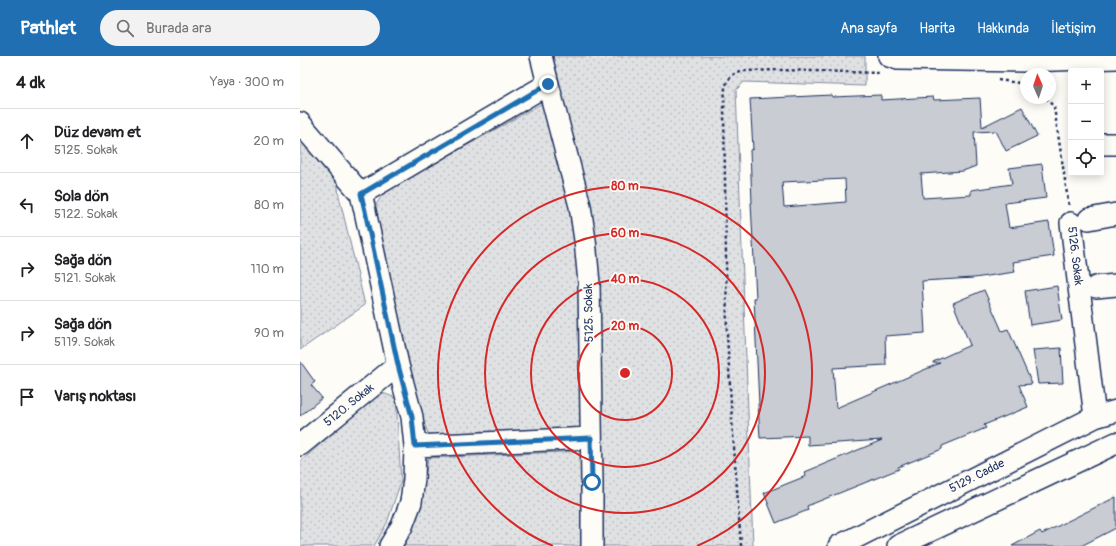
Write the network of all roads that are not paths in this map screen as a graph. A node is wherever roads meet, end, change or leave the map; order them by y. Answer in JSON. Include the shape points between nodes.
{"nodes":[{"id":1,"x":541,"y":56,"type":"edge"},
{"id":2,"x":1116,"y":58,"type":"edge"},
{"id":3,"x":889,"y":65,"type":"edge"},
{"id":4,"x":548,"y":84,"type":"junction"},
{"id":5,"x":300,"y":123,"type":"edge"},
{"id":6,"x":1104,"y":144,"type":"edge"},
{"id":7,"x":1116,"y":144,"type":"edge"},
{"id":8,"x":361,"y":194,"type":"junction"},
{"id":9,"x":1116,"y":214,"type":"edge"},
{"id":10,"x":398,"y":365,"type":"junction"},
{"id":11,"x":1116,"y":411,"type":"edge"},
{"id":12,"x":1095,"y":417,"type":"junction"},
{"id":13,"x":591,"y":438,"type":"junction"},
{"id":14,"x":1116,"y":443,"type":"edge"},
{"id":15,"x":300,"y":445,"type":"edge"},
{"id":16,"x":415,"y":446,"type":"junction"},
{"id":17,"x":390,"y":546,"type":"edge"},
{"id":18,"x":592,"y":546,"type":"edge"},
{"id":19,"x":839,"y":546,"type":"edge"},
{"id":20,"x":898,"y":546,"type":"edge"}],
"edges":[{"from":1,"to":4,"type":"street","name":"5125. Sokak"},
{"from":2,"to":3,"type":"street","via":[[1025,61],[898,59]]},
{"from":4,"to":8,"type":"street"},
{"from":4,"to":13,"type":"street","name":"5125. Sokak","via":[[578,199],[585,240],[589,283]]},
{"from":5,"to":8,"type":"street"},
{"from":6,"to":7,"type":"street"},
{"from":8,"to":10,"type":"street"},
{"from":9,"to":12,"type":"street","name":"5126. Sokak","via":[[1080,221]]},
{"from":10,"to":15,"type":"street","name":"5120. Sokak"},
{"from":10,"to":16,"type":"street","via":[[412,417]]},
{"from":11,"to":12,"type":"street","name":"5129. Cadde"},
{"from":12,"to":19,"type":"street","name":"5129. Cadde"},
{"from":13,"to":16,"type":"street"},
{"from":13,"to":18,"type":"street","name":"5125. Sokak"},
{"from":14,"to":20,"type":"street"},
{"from":16,"to":17,"type":"street","via":[[411,502],[402,526]]}]}
